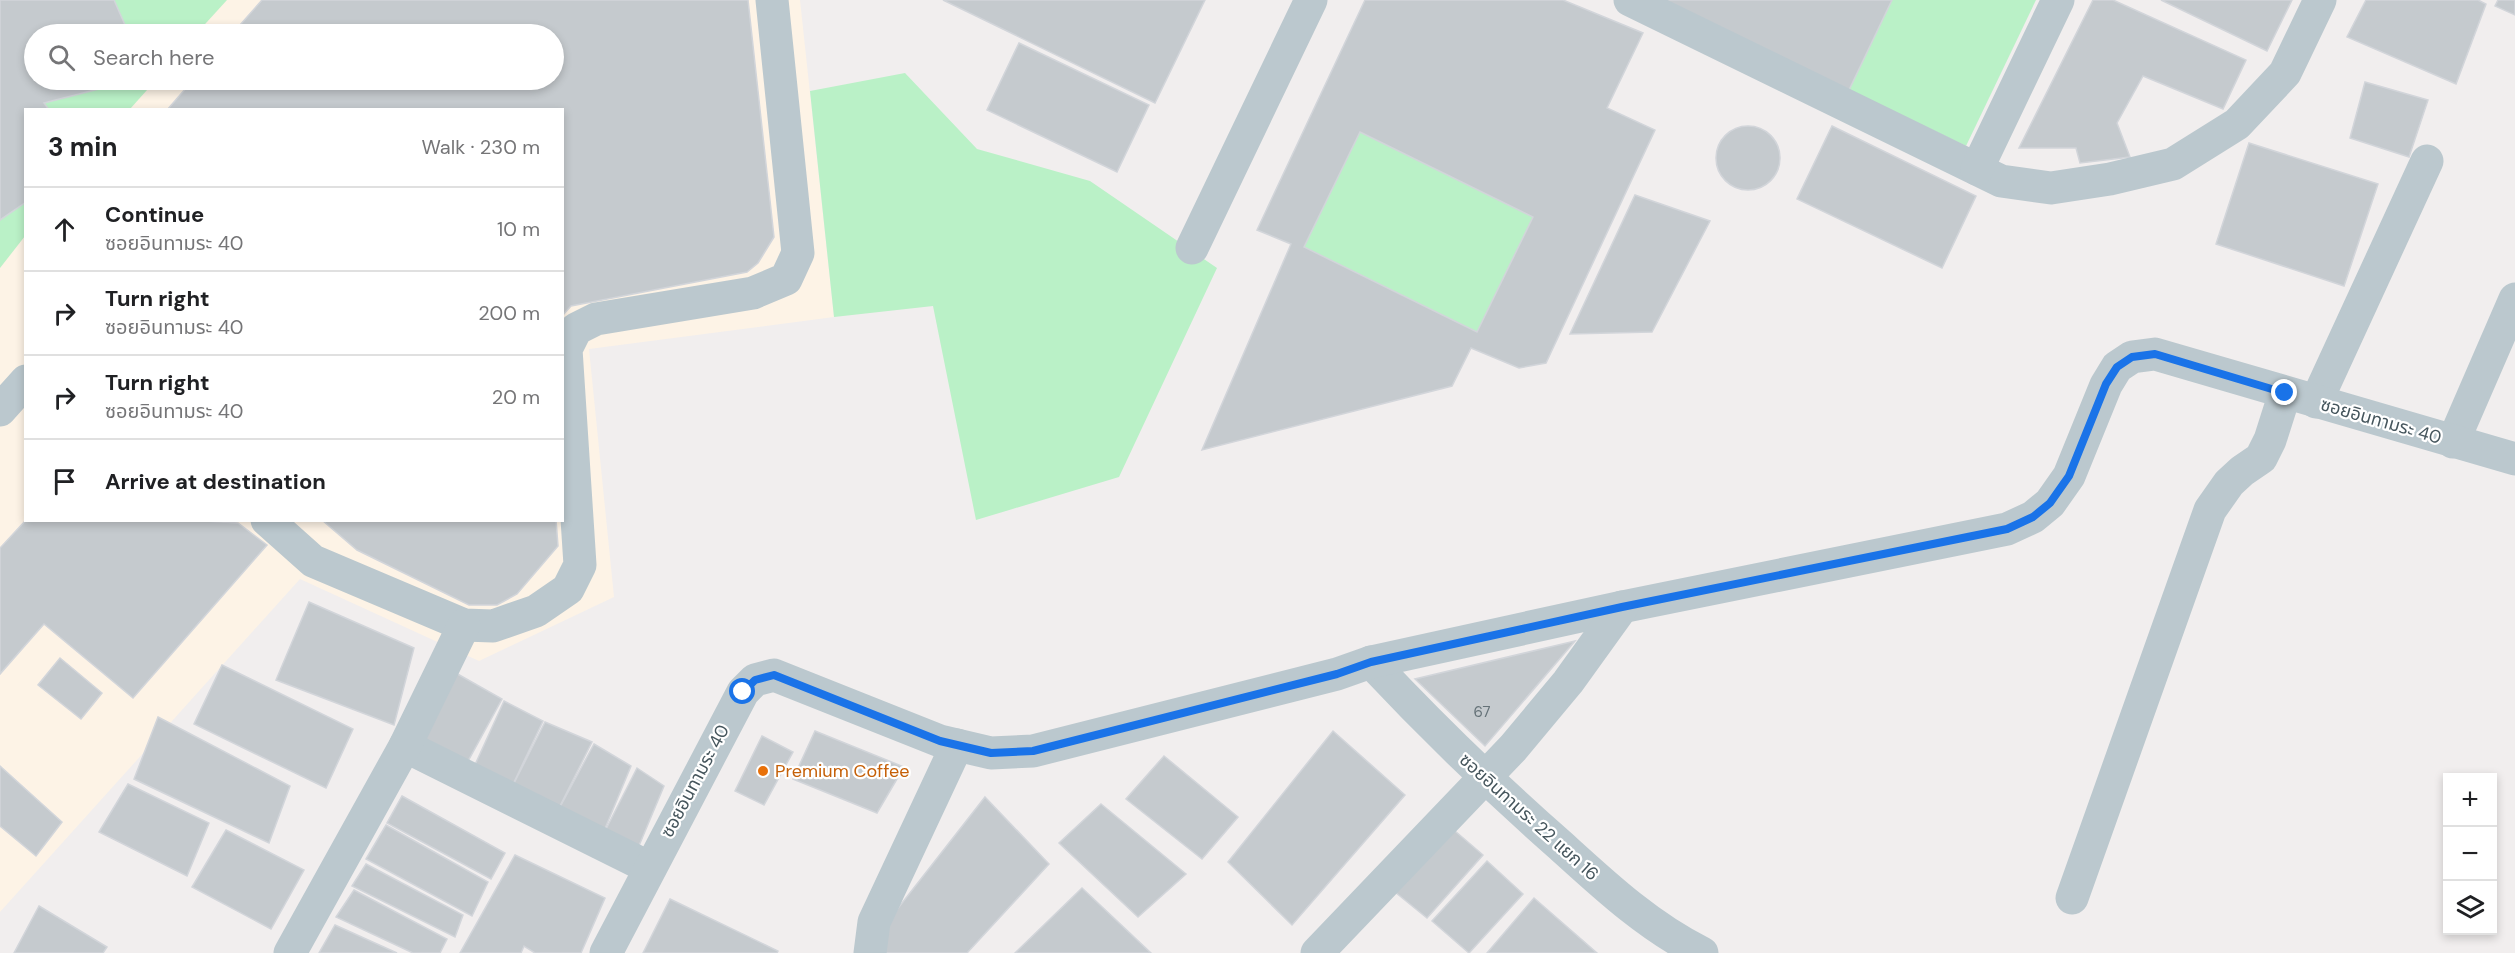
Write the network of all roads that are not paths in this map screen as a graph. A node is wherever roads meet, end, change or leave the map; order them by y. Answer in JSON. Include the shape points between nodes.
{"nodes":[{"id":1,"x":772,"y":0,"type":"edge"},
{"id":2,"x":1311,"y":0,"type":"edge"},
{"id":3,"x":1630,"y":0,"type":"edge"},
{"id":4,"x":2058,"y":0,"type":"edge"},
{"id":5,"x":2320,"y":0,"type":"edge"},
{"id":6,"x":2427,"y":161,"type":"dead end"},
{"id":7,"x":1977,"y":169,"type":"junction"},
{"id":8,"x":1192,"y":248,"type":"dead end"},
{"id":9,"x":2515,"y":299,"type":"edge"},
{"id":10,"x":24,"y":383,"type":"edge"},
{"id":11,"x":2285,"y":393,"type":"junction"},
{"id":12,"x":2316,"y":402,"type":"junction"},
{"id":13,"x":0,"y":410,"type":"edge"},
{"id":14,"x":2453,"y":442,"type":"junction"},
{"id":15,"x":2515,"y":459,"type":"edge"},
{"id":16,"x":269,"y":522,"type":"edge"},
{"id":17,"x":1622,"y":607,"type":"junction"},
{"id":18,"x":458,"y":637,"type":"junction"},
{"id":19,"x":1371,"y":662,"type":"junction"},
{"id":20,"x":957,"y":745,"type":"junction"},
{"id":21,"x":405,"y":746,"type":"junction"},
{"id":22,"x":1485,"y":778,"type":"junction"},
{"id":23,"x":650,"y":868,"type":"junction"},
{"id":24,"x":2072,"y":898,"type":"dead end"},
{"id":25,"x":290,"y":953,"type":"edge"},
{"id":26,"x":606,"y":953,"type":"edge"},
{"id":27,"x":870,"y":953,"type":"edge"},
{"id":28,"x":1317,"y":953,"type":"edge"},
{"id":29,"x":1702,"y":953,"type":"edge"}],
"edges":[{"from":1,"to":18,"type":"street","via":[[798,253],[786,279],[753,293],[596,319],[576,329],[566,349],[580,565],[568,589],[536,611]]},
{"from":2,"to":8,"type":"street"},
{"from":3,"to":7,"type":"street"},
{"from":4,"to":7,"type":"street"},
{"from":5,"to":7,"type":"street","via":[[2285,73],[2237,124],[2173,164],[2051,189],[2001,181]]},
{"from":6,"to":12,"type":"street"},
{"from":9,"to":14,"type":"street"},
{"from":10,"to":13,"type":"street"},
{"from":11,"to":12,"type":"street","name":"ซอยอินทามระ 40"},
{"from":11,"to":17,"type":"street","name":"ซอยอินทามระ 40","via":[[2155,354],[2132,357],[2117,367],[2106,384],[2069,476],[2050,503],[2033,517],[2007,529]]},
{"from":11,"to":24,"type":"street","via":[[2261,458],[2229,483],[2210,510]]},
{"from":12,"to":14,"type":"street","name":"ซอยอินทามระ 40"},
{"from":14,"to":15,"type":"street","name":"ซอยอินทามระ 40"},
{"from":16,"to":18,"type":"street","via":[[313,561]]},
{"from":17,"to":19,"type":"street","name":"ซอยอินทามระ 40"},
{"from":17,"to":22,"type":"street","via":[[1568,682]]},
{"from":18,"to":21,"type":"street"},
{"from":19,"to":20,"type":"street","name":"ซอยอินทามระ 40","via":[[1033,751],[991,753]]},
{"from":19,"to":22,"type":"street","name":"ซอยอินทามระ 22 แยก 16"},
{"from":20,"to":23,"type":"street","name":"ซอยอินทามระ 40","via":[[774,675],[755,680],[732,711]]},
{"from":20,"to":27,"type":"street","via":[[874,922]]},
{"from":21,"to":23,"type":"street"},
{"from":21,"to":25,"type":"street"},
{"from":22,"to":28,"type":"street"},
{"from":22,"to":29,"type":"street","name":"ซอยอินทามระ 22 แยก 16","via":[[1625,903]]},
{"from":23,"to":26,"type":"street","name":"ซอยอินทามระ 40"}]}
